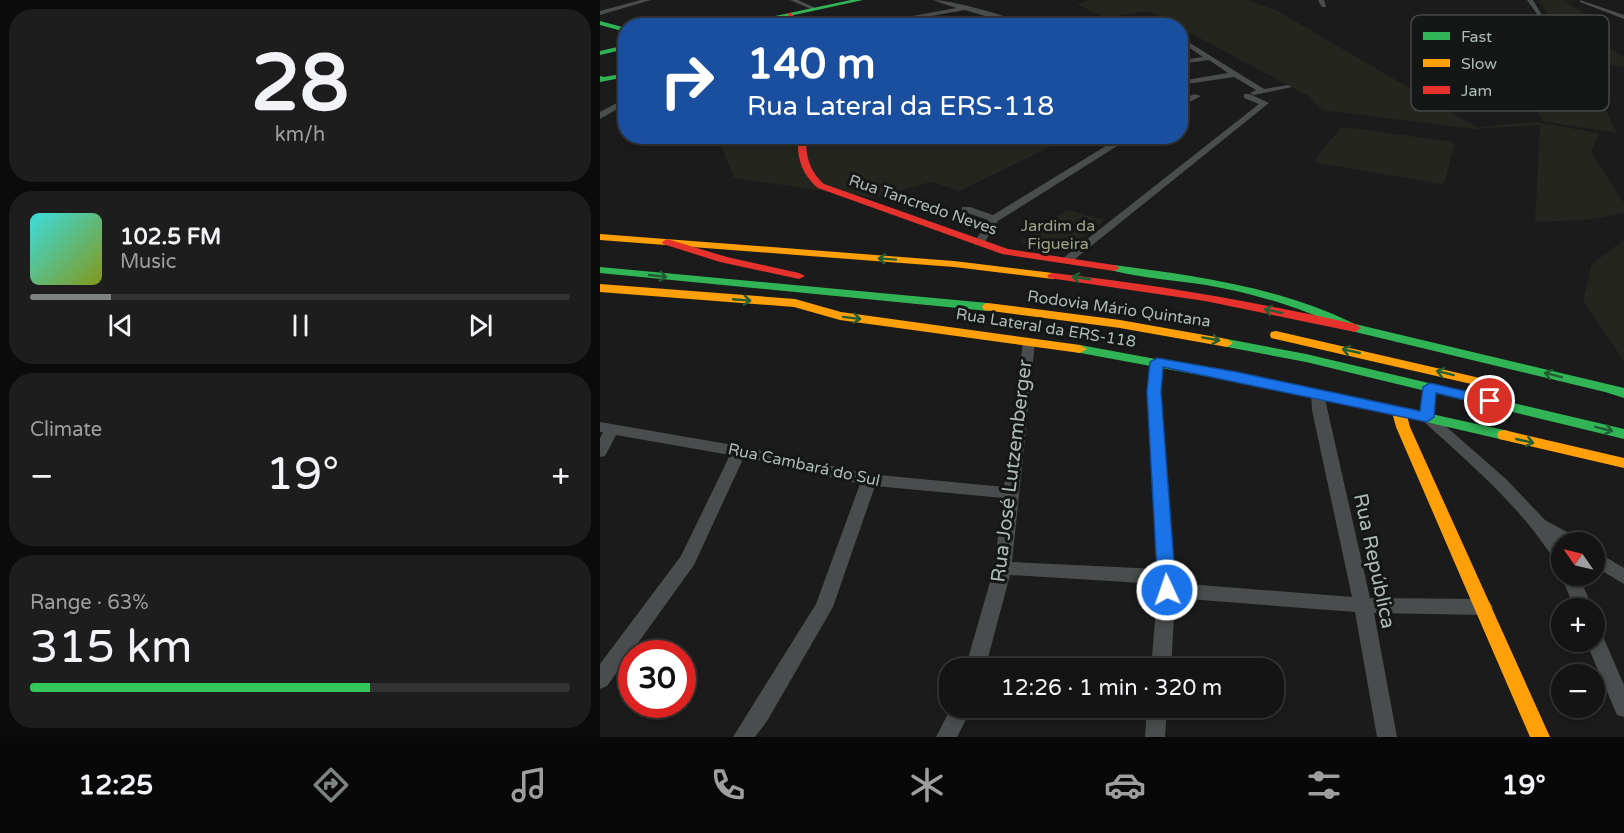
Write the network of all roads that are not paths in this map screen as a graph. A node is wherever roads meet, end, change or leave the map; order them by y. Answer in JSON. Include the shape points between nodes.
{"nodes":[{"id":1,"x":648,"y":0,"type":"edge"},
{"id":2,"x":793,"y":0,"type":"edge"},
{"id":3,"x":842,"y":0,"type":"edge"},
{"id":4,"x":860,"y":0,"type":"edge"},
{"id":5,"x":936,"y":0,"type":"edge"},
{"id":6,"x":1530,"y":0,"type":"edge"},
{"id":7,"x":637,"y":1,"type":"edge"},
{"id":8,"x":1582,"y":2,"type":"dead end"},
{"id":9,"x":812,"y":8,"type":"junction"},
{"id":10,"x":966,"y":9,"type":"junction"},
{"id":11,"x":600,"y":13,"type":"edge"},
{"id":12,"x":789,"y":14,"type":"junction"},
{"id":13,"x":1540,"y":15,"type":"edge"},
{"id":14,"x":1624,"y":16,"type":"edge"},
{"id":15,"x":758,"y":18,"type":"edge"},
{"id":16,"x":770,"y":18,"type":"edge"},
{"id":17,"x":792,"y":18,"type":"edge"},
{"id":18,"x":915,"y":18,"type":"edge"},
{"id":19,"x":998,"y":18,"type":"edge"},
{"id":20,"x":600,"y":22,"type":"edge"},
{"id":21,"x":618,"y":28,"type":"edge"},
{"id":22,"x":1199,"y":39,"type":"dead end"},
{"id":23,"x":1188,"y":40,"type":"edge"},
{"id":24,"x":1188,"y":45,"type":"edge"},
{"id":25,"x":618,"y":47,"type":"edge"},
{"id":26,"x":600,"y":51,"type":"edge"},
{"id":27,"x":1210,"y":58,"type":"junction"},
{"id":28,"x":1188,"y":61,"type":"edge"},
{"id":29,"x":1236,"y":74,"type":"junction"},
{"id":30,"x":618,"y":76,"type":"edge"},
{"id":31,"x":600,"y":79,"type":"edge"},
{"id":32,"x":1188,"y":82,"type":"edge"},
{"id":33,"x":1288,"y":87,"type":"dead end"},
{"id":34,"x":1262,"y":91,"type":"junction"},
{"id":35,"x":1197,"y":96,"type":"dead end"},
{"id":36,"x":1188,"y":101,"type":"edge"},
{"id":37,"x":618,"y":105,"type":"edge"},
{"id":38,"x":600,"y":116,"type":"edge"},
{"id":39,"x":802,"y":144,"type":"edge"},
{"id":40,"x":1116,"y":144,"type":"edge"},
{"id":41,"x":966,"y":209,"type":"dead end"},
{"id":42,"x":994,"y":219,"type":"junction"},
{"id":43,"x":600,"y":237,"type":"edge"},
{"id":44,"x":667,"y":242,"type":"junction"},
{"id":45,"x":979,"y":243,"type":"junction"},
{"id":46,"x":600,"y":259,"type":"edge"},
{"id":47,"x":1066,"y":261,"type":"junction"},
{"id":48,"x":600,"y":270,"type":"edge"},
{"id":49,"x":799,"y":276,"type":"junction"},
{"id":50,"x":600,"y":288,"type":"edge"},
{"id":51,"x":1243,"y":289,"type":"junction"},
{"id":52,"x":966,"y":291,"type":"dead end"},
{"id":53,"x":862,"y":296,"type":"junction"},
{"id":54,"x":795,"y":303,"type":"junction"},
{"id":55,"x":1242,"y":304,"type":"junction"},
{"id":56,"x":1351,"y":327,"type":"junction"},
{"id":57,"x":1260,"y":332,"type":"dead end"},
{"id":58,"x":1029,"y":342,"type":"junction"},
{"id":59,"x":1157,"y":362,"type":"junction"},
{"id":60,"x":1430,"y":387,"type":"junction"},
{"id":61,"x":1512,"y":390,"type":"dead end"},
{"id":62,"x":1318,"y":393,"type":"junction"},
{"id":63,"x":1624,"y":393,"type":"edge"},
{"id":64,"x":1399,"y":412,"type":"junction"},
{"id":65,"x":1427,"y":417,"type":"junction"},
{"id":66,"x":606,"y":428,"type":"edge"},
{"id":67,"x":1624,"y":434,"type":"edge"},
{"id":68,"x":739,"y":451,"type":"junction"},
{"id":69,"x":600,"y":452,"type":"edge"},
{"id":70,"x":1624,"y":464,"type":"edge"},
{"id":71,"x":869,"y":480,"type":"junction"},
{"id":72,"x":1010,"y":493,"type":"junction"},
{"id":73,"x":1539,"y":524,"type":"junction"},
{"id":74,"x":1553,"y":532,"type":"edge"},
{"id":75,"x":1551,"y":542,"type":"edge"},
{"id":76,"x":1605,"y":564,"type":"edge"},
{"id":77,"x":1003,"y":568,"type":"junction"},
{"id":78,"x":1624,"y":577,"type":"edge"},
{"id":79,"x":1167,"y":584,"type":"junction"},
{"id":80,"x":1363,"y":605,"type":"junction"},
{"id":81,"x":1484,"y":608,"type":"junction"},
{"id":82,"x":1600,"y":652,"type":"edge"},
{"id":83,"x":978,"y":658,"type":"edge"},
{"id":84,"x":1162,"y":658,"type":"edge"},
{"id":85,"x":600,"y":680,"type":"edge"},
{"id":86,"x":1624,"y":708,"type":"edge"},
{"id":87,"x":956,"y":718,"type":"edge"},
{"id":88,"x":1156,"y":718,"type":"edge"},
{"id":89,"x":743,"y":737,"type":"edge"},
{"id":90,"x":946,"y":737,"type":"edge"},
{"id":91,"x":1155,"y":737,"type":"edge"},
{"id":92,"x":1387,"y":737,"type":"edge"},
{"id":93,"x":1540,"y":737,"type":"edge"}],
"edges":[{"from":1,"to":7,"type":"street"},
{"from":2,"to":9,"type":"street"},
{"from":3,"to":9,"type":"main road"},
{"from":4,"to":9,"type":"main road"},
{"from":5,"to":10,"type":"street"},
{"from":6,"to":13,"type":"street"},
{"from":7,"to":11,"type":"street"},
{"from":8,"to":14,"type":"street"},
{"from":9,"to":12,"type":"main road"},
{"from":9,"to":15,"type":"main road"},
{"from":10,"to":18,"type":"street"},
{"from":10,"to":19,"type":"street"},
{"from":12,"to":16,"type":"main road"},
{"from":12,"to":17,"type":"main road"},
{"from":20,"to":21,"type":"main road"},
{"from":22,"to":23,"type":"street"},
{"from":24,"to":27,"type":"street"},
{"from":25,"to":26,"type":"main road"},
{"from":27,"to":28,"type":"street"},
{"from":27,"to":29,"type":"street"},
{"from":29,"to":32,"type":"street"},
{"from":29,"to":34,"type":"street"},
{"from":30,"to":31,"type":"main road"},
{"from":33,"to":34,"type":"street"},
{"from":34,"to":47,"type":"street","via":[[1247,96],[1265,103]]},
{"from":35,"to":36,"type":"street"},
{"from":37,"to":38,"type":"street"},
{"from":39,"to":45,"type":"main road","name":"Rua Tancredo Neves","via":[[801,165],[821,186]]},
{"from":40,"to":42,"type":"street"},
{"from":41,"to":42,"type":"street"},
{"from":42,"to":45,"type":"street"},
{"from":43,"to":44,"type":"main road"},
{"from":44,"to":49,"type":"main road","via":[[724,261]]},
{"from":55,"to":44,"type":"main road","one_way":true,"via":[[1021,270]]},
{"from":45,"to":47,"type":"main road","name":"Rua Tancredo Neves","via":[[1006,252]]},
{"from":46,"to":49,"type":"main road"},
{"from":47,"to":51,"type":"main road","name":"Rua Tancredo Neves"},
{"from":48,"to":53,"type":"main road","name":"Rodovia Mário Quintana","one_way":true},
{"from":49,"to":52,"type":"main road"},
{"from":50,"to":54,"type":"main road","name":"Rua Lateral da ERS-118","one_way":true},
{"from":51,"to":55,"type":"main road"},
{"from":51,"to":56,"type":"main road","name":"Rua Tancredo Neves","via":[[1324,312]]},
{"from":53,"to":54,"type":"main road"},
{"from":53,"to":60,"type":"main road","name":"Rodovia Mário Quintana","one_way":true,"via":[[1120,324],[1282,353]]},
{"from":54,"to":58,"type":"main road","name":"Rua Lateral da ERS-118","one_way":true,"via":[[840,316]]},
{"from":56,"to":55,"type":"main road","one_way":true},
{"from":63,"to":56,"type":"main road","one_way":true},
{"from":61,"to":57,"type":"main road","one_way":true},
{"from":58,"to":59,"type":"main road","name":"Rua Lateral da ERS-118"},
{"from":58,"to":72,"type":"street","name":"Rua José Lutzemberger"},
{"from":59,"to":62,"type":"main road","name":"Rua Lateral da ERS-118"},
{"from":59,"to":79,"type":"street","via":[[1154,392]]},
{"from":60,"to":65,"type":"street"},
{"from":60,"to":67,"type":"main road","name":"Rodovia Mário Quintana","one_way":true},
{"from":62,"to":64,"type":"main road","name":"Rua Lateral da ERS-118"},
{"from":62,"to":80,"type":"street","name":"Rua República"},
{"from":64,"to":65,"type":"main road","name":"Rua Lateral da ERS-118"},
{"from":64,"to":81,"type":"main road"},
{"from":65,"to":70,"type":"main road","name":"Rua Lateral da ERS-118","one_way":true},
{"from":65,"to":73,"type":"street"},
{"from":66,"to":68,"type":"street","name":"Rua Cambará do Sul"},
{"from":66,"to":69,"type":"street"},
{"from":68,"to":71,"type":"street","name":"Rua Cambará do Sul"},
{"from":68,"to":85,"type":"street","via":[[688,560]]},
{"from":71,"to":72,"type":"street","name":"Rua Cambará do Sul"},
{"from":71,"to":89,"type":"street","via":[[824,606]]},
{"from":72,"to":77,"type":"street","name":"Rua José Lutzemberger"},
{"from":73,"to":74,"type":"street"},
{"from":73,"to":75,"type":"street"},
{"from":76,"to":78,"type":"street"},
{"from":77,"to":79,"type":"street"},
{"from":77,"to":83,"type":"street","name":"Rua José Lutzemberger"},
{"from":79,"to":80,"type":"street"},
{"from":79,"to":84,"type":"street"},
{"from":80,"to":81,"type":"street"},
{"from":80,"to":92,"type":"street","name":"Rua República"},
{"from":81,"to":93,"type":"main road"},
{"from":82,"to":86,"type":"street"},
{"from":87,"to":90,"type":"street"},
{"from":88,"to":91,"type":"street"}]}
